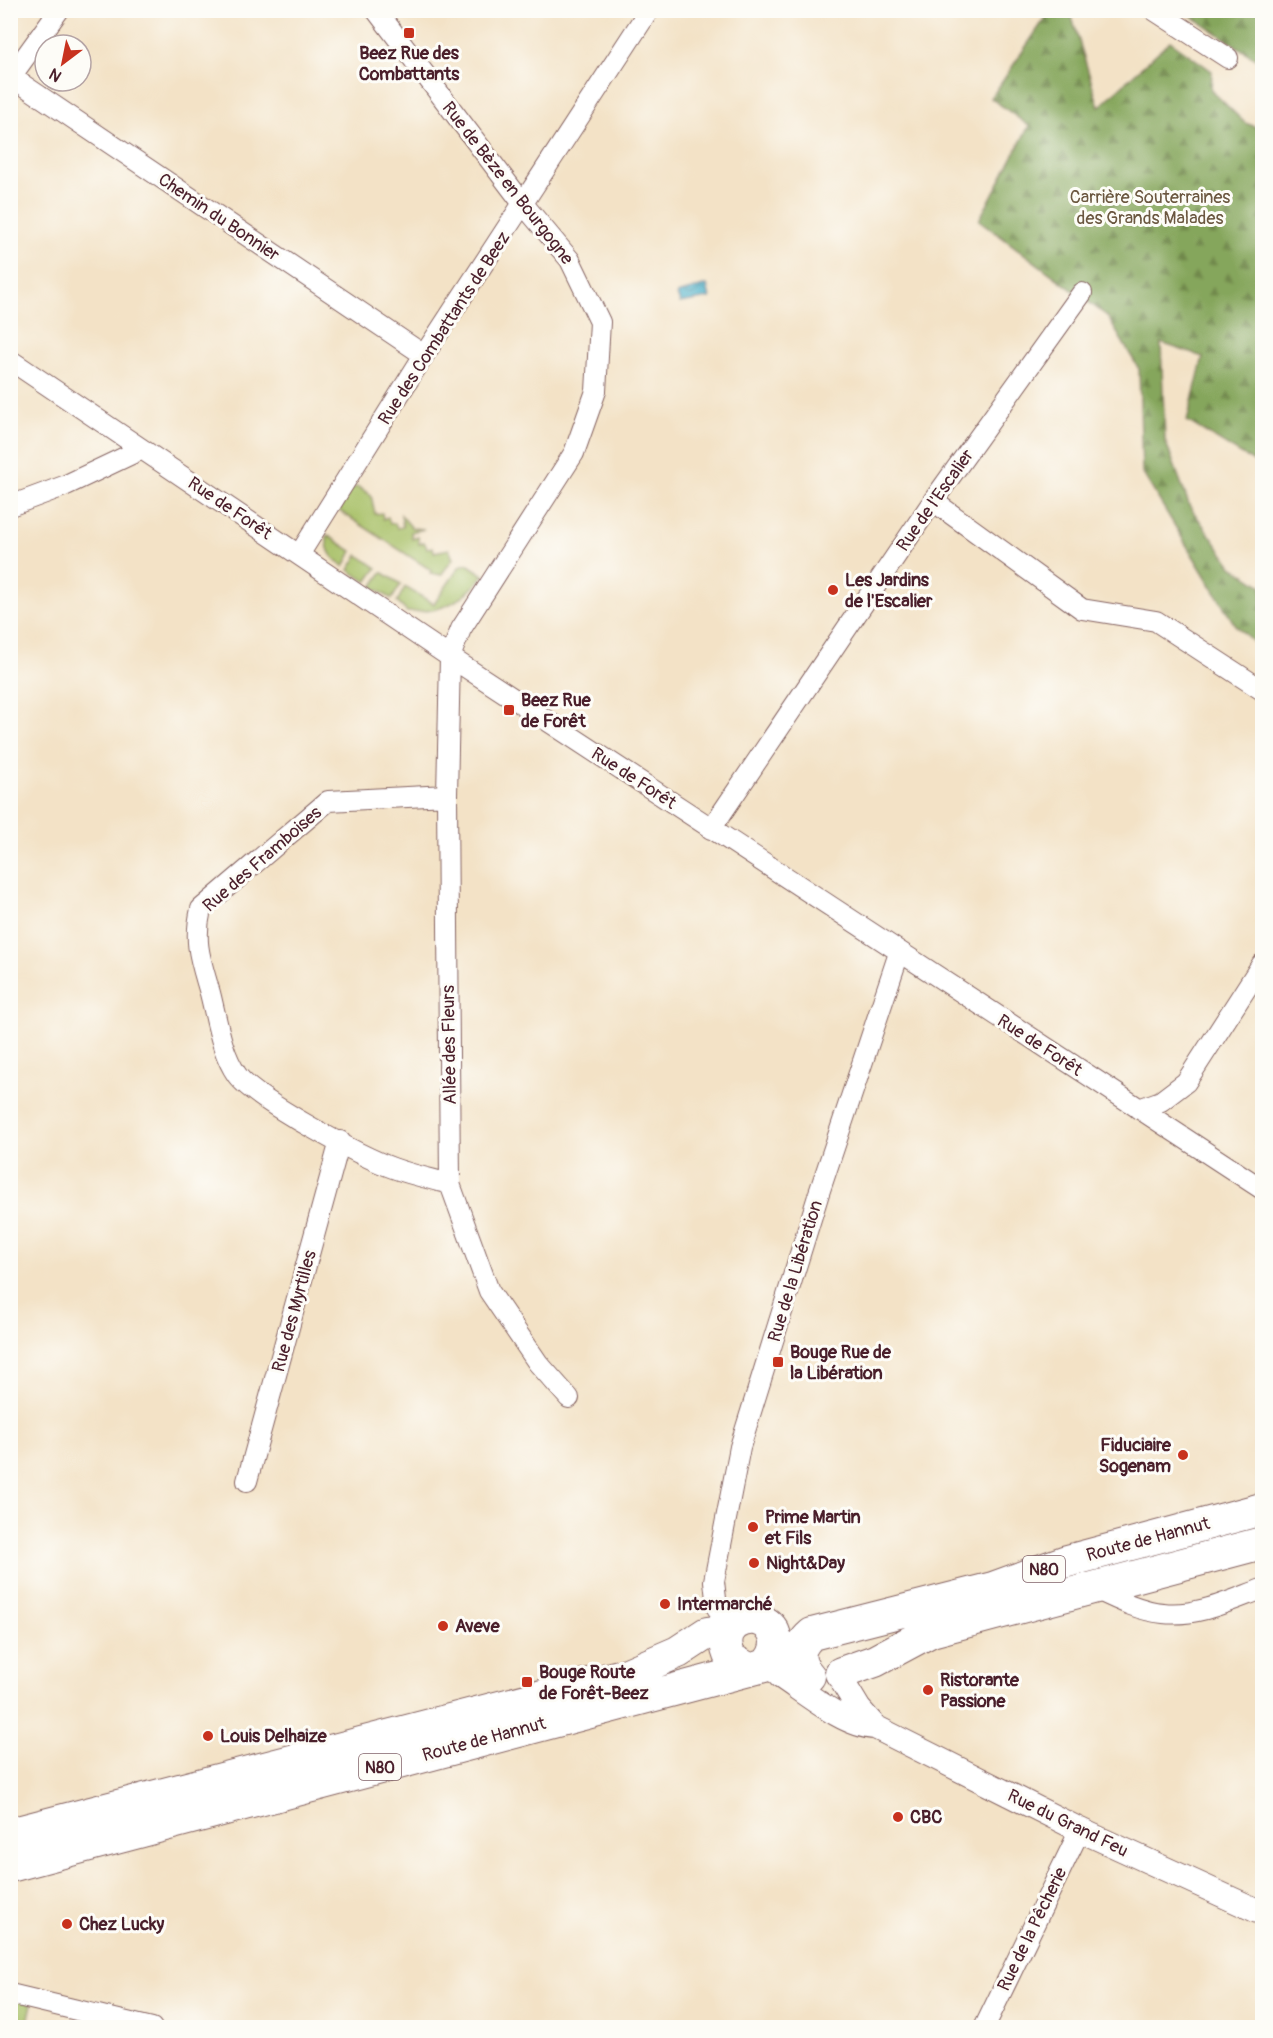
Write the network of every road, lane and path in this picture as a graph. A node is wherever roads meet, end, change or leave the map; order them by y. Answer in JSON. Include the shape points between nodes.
{"nodes":[{"id":1,"x":59,"y":10,"type":"edge"},
{"id":2,"x":376,"y":10,"type":"edge"},
{"id":3,"x":649,"y":10,"type":"edge"},
{"id":4,"x":1154,"y":10,"type":"edge"},
{"id":5,"x":1228,"y":58,"type":"dead end"},
{"id":6,"x":12,"y":78,"type":"edge"},
{"id":7,"x":524,"y":205,"type":"junction"},
{"id":8,"x":1082,"y":293,"type":"dead end"},
{"id":9,"x":424,"y":355,"type":"junction"},
{"id":10,"x":10,"y":360,"type":"edge"},
{"id":11,"x":142,"y":449,"type":"junction"},
{"id":12,"x":933,"y":501,"type":"junction"},
{"id":13,"x":10,"y":506,"type":"edge"},
{"id":14,"x":299,"y":555,"type":"junction"},
{"id":15,"x":450,"y":657,"type":"junction"},
{"id":16,"x":1263,"y":690,"type":"edge"},
{"id":17,"x":447,"y":795,"type":"junction"},
{"id":18,"x":711,"y":829,"type":"junction"},
{"id":19,"x":899,"y":953,"type":"junction"},
{"id":20,"x":1263,"y":964,"type":"edge"},
{"id":21,"x":1139,"y":1109,"type":"junction"},
{"id":22,"x":340,"y":1141,"type":"junction"},
{"id":23,"x":450,"y":1184,"type":"junction"},
{"id":24,"x":1263,"y":1189,"type":"edge"},
{"id":25,"x":569,"y":1398,"type":"dead end"},
{"id":26,"x":247,"y":1481,"type":"dead end"},
{"id":27,"x":1263,"y":1509,"type":"edge"},
{"id":28,"x":1263,"y":1542,"type":"edge"},
{"id":29,"x":1093,"y":1587,"type":"junction"},
{"id":30,"x":1263,"y":1589,"type":"edge"},
{"id":31,"x":763,"y":1622,"type":"junction"},
{"id":32,"x":731,"y":1628,"type":"junction"},
{"id":33,"x":824,"y":1631,"type":"junction"},
{"id":34,"x":801,"y":1677,"type":"junction"},
{"id":35,"x":875,"y":1727,"type":"junction"},
{"id":36,"x":1080,"y":1830,"type":"junction"},
{"id":37,"x":10,"y":1834,"type":"edge"},
{"id":38,"x":10,"y":1866,"type":"edge"},
{"id":39,"x":1263,"y":1913,"type":"edge"},
{"id":40,"x":10,"y":1994,"type":"edge"},
{"id":41,"x":152,"y":2028,"type":"edge"},
{"id":42,"x":984,"y":2028,"type":"edge"}],
"edges":[{"from":1,"to":6,"type":"street"},
{"from":2,"to":7,"type":"street","name":"Rue de Bèze en Bourgogne"},
{"from":3,"to":7,"type":"street","name":"Rue des Combattants de Beez"},
{"from":4,"to":5,"type":"street"},
{"from":6,"to":9,"type":"street","name":"Chemin du Bonnier"},
{"from":7,"to":9,"type":"street","name":"Rue des Combattants de Beez"},
{"from":7,"to":15,"type":"street","name":"Rue de Bèze en Bourgogne","via":[[570,260],[600,322],[596,391],[574,453],[460,629]]},
{"from":8,"to":12,"type":"street","name":"Rue de l'Escalier"},
{"from":9,"to":14,"type":"street","name":"Rue des Combattants de Beez"},
{"from":10,"to":11,"type":"street","name":"Rue de Forêt"},
{"from":11,"to":13,"type":"street","via":[[64,486]]},
{"from":11,"to":14,"type":"street","name":"Rue de Forêt"},
{"from":12,"to":16,"type":"street","via":[[1082,609],[1156,621]]},
{"from":12,"to":18,"type":"street","name":"Rue de l'Escalier"},
{"from":14,"to":15,"type":"street","name":"Rue de Forêt"},
{"from":15,"to":17,"type":"street","name":"Allée des Fleurs"},
{"from":15,"to":18,"type":"street","name":"Rue de Forêt"},
{"from":17,"to":22,"type":"street","name":"Rue des Framboises","via":[[328,801],[201,909],[195,932],[200,955],[228,1060],[238,1077],[256,1094]]},
{"from":17,"to":23,"type":"street","name":"Allée des Fleurs"},
{"from":18,"to":19,"type":"street","name":"Rue de Forêt"},
{"from":19,"to":21,"type":"street","name":"Rue de Forêt"},
{"from":19,"to":32,"type":"street","name":"Rue de la Libération","via":[[740,1447],[714,1581],[717,1608]]},
{"from":20,"to":21,"type":"street","via":[[1186,1082],[1161,1101]]},
{"from":21,"to":24,"type":"street","name":"Rue de Forêt"},
{"from":22,"to":23,"type":"street","name":"Rue des Framboises","via":[[392,1168]]},
{"from":22,"to":26,"type":"street","name":"Rue des Myrtilles"},
{"from":23,"to":25,"type":"street","name":"Allée des Fleurs","via":[[489,1291],[538,1363]]},
{"from":27,"to":33,"type":"main road","name":"Route de Hannut","number":"N80","via":[[1064,1562],[993,1588]]},
{"from":28,"to":29,"type":"main road","name":"Route de Hannut","number":"N80"},
{"from":29,"to":30,"type":"street","name":"Route de Hannut","via":[[1116,1599],[1163,1613],[1206,1609]]},
{"from":29,"to":34,"type":"main road","name":"Route de Hannut","number":"N80","via":[[931,1631],[875,1661]]},
{"from":31,"to":32,"type":"main road","name":"Route de Hannut","number":"N80","via":[[747,1618]]},
{"from":31,"to":33,"type":"main road","name":"Route de Hannut","number":"N80","via":[[781,1617],[807,1621]]},
{"from":31,"to":34,"type":"main road","via":[[775,1636],[769,1662]]},
{"from":32,"to":34,"type":"main road","via":[[726,1640],[731,1659],[739,1666]]},
{"from":32,"to":37,"type":"main road","name":"Route de Hannut","number":"N80","via":[[707,1633],[678,1652],[627,1674]]},
{"from":33,"to":34,"type":"main road","name":"Route de Hannut","number":"N80","via":[[843,1639],[849,1656]]},
{"from":34,"to":35,"type":"street","name":"Rue du Grand Feu","via":[[867,1727]]},
{"from":34,"to":35,"type":"street","name":"Rue du Grand Feu","via":[[860,1708]]},
{"from":34,"to":38,"type":"main road","name":"Route de Hannut","number":"N80"},
{"from":35,"to":36,"type":"street","name":"Rue du Grand Feu"},
{"from":36,"to":39,"type":"street","name":"Rue du Grand Feu"},
{"from":36,"to":42,"type":"street","name":"Rue de la Pêcherie"},
{"from":40,"to":41,"type":"street"}]}
